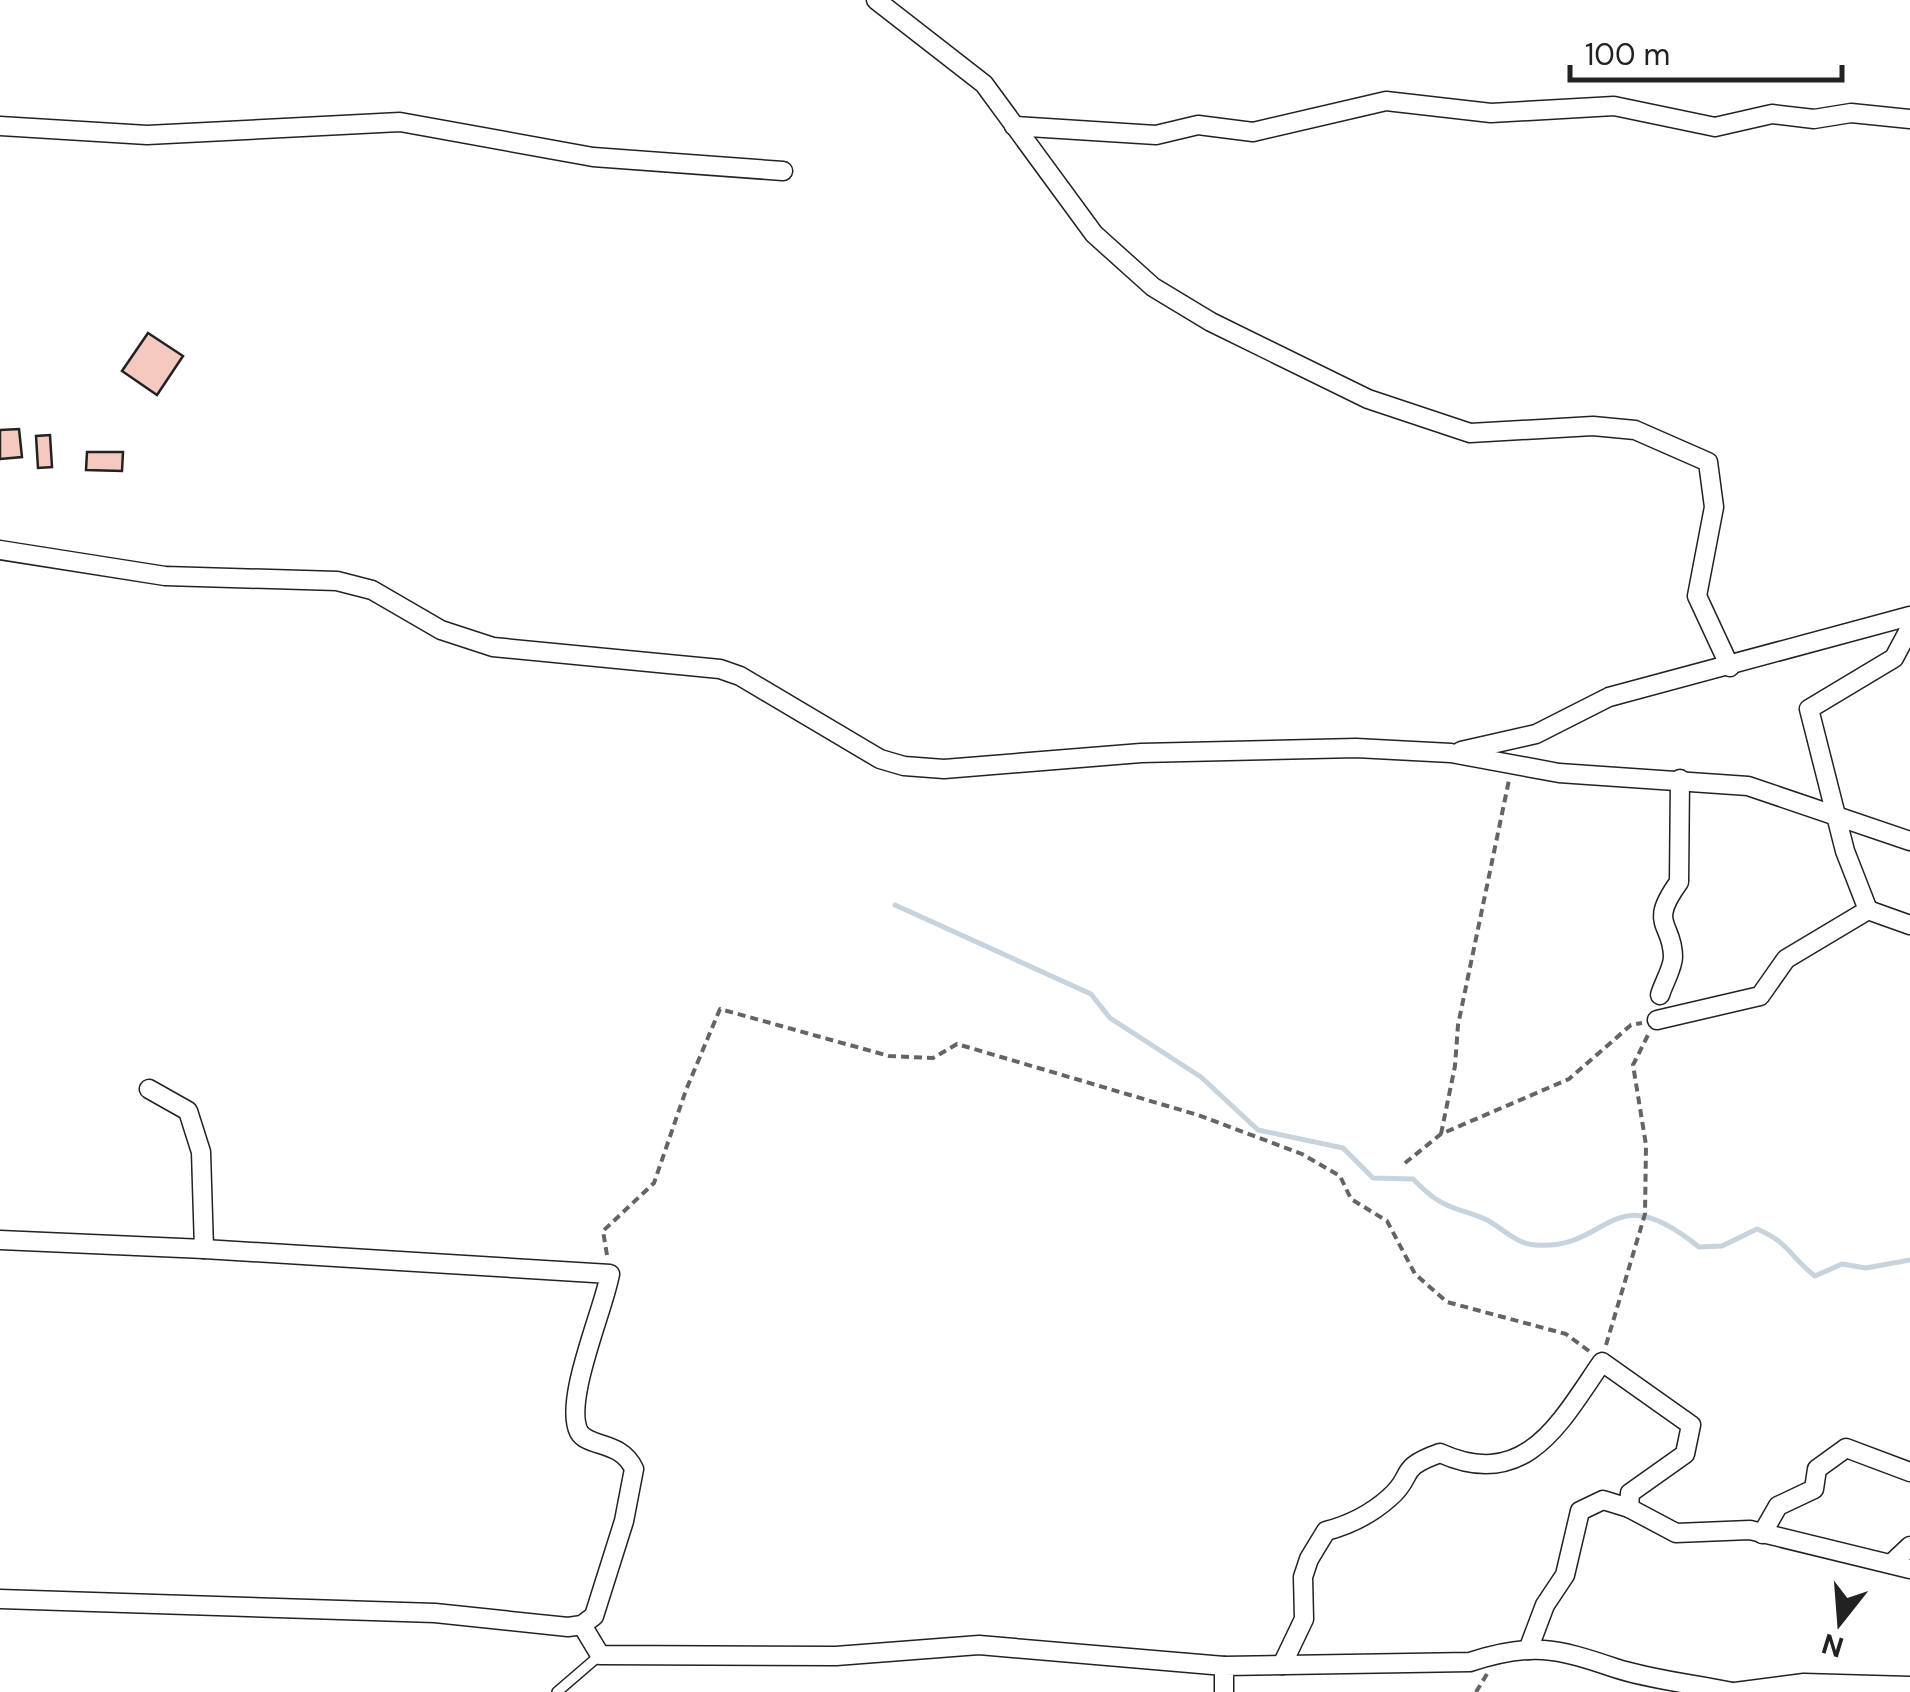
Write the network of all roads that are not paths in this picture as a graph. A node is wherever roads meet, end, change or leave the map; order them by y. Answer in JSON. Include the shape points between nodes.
{"nodes":[{"id":1,"x":876,"y":0,"type":"edge"},
{"id":2,"x":1910,"y":119,"type":"edge"},
{"id":3,"x":0,"y":126,"type":"edge"},
{"id":4,"x":1014,"y":126,"type":"junction"},
{"id":5,"x":783,"y":171,"type":"dead end"},
{"id":6,"x":0,"y":550,"type":"edge"},
{"id":7,"x":1910,"y":616,"type":"edge"},
{"id":8,"x":1910,"y":628,"type":"edge"},
{"id":9,"x":1730,"y":667,"type":"junction"},
{"id":10,"x":1451,"y":753,"type":"junction"},
{"id":11,"x":1680,"y":779,"type":"junction"},
{"id":12,"x":1837,"y":816,"type":"junction"},
{"id":13,"x":1910,"y":841,"type":"edge"},
{"id":14,"x":1868,"y":910,"type":"junction"},
{"id":15,"x":1910,"y":925,"type":"edge"},
{"id":16,"x":1660,"y":995,"type":"dead end"},
{"id":17,"x":1656,"y":1020,"type":"road end"},
{"id":18,"x":149,"y":1089,"type":"dead end"},
{"id":19,"x":0,"y":1240,"type":"edge"},
{"id":20,"x":204,"y":1249,"type":"junction"},
{"id":21,"x":1910,"y":1472,"type":"edge"},
{"id":22,"x":1629,"y":1508,"type":"junction"},
{"id":23,"x":1762,"y":1534,"type":"junction"},
{"id":24,"x":1910,"y":1546,"type":"edge"},
{"id":25,"x":1892,"y":1563,"type":"junction"},
{"id":26,"x":1910,"y":1569,"type":"edge"},
{"id":27,"x":0,"y":1599,"type":"edge"},
{"id":28,"x":582,"y":1625,"type":"junction"},
{"id":29,"x":1528,"y":1650,"type":"junction"},
{"id":30,"x":600,"y":1655,"type":"junction"},
{"id":31,"x":1282,"y":1665,"type":"junction"},
{"id":32,"x":1224,"y":1666,"type":"junction"},
{"id":33,"x":1910,"y":1686,"type":"edge"},
{"id":34,"x":558,"y":1692,"type":"edge"},
{"id":35,"x":1224,"y":1692,"type":"edge"},
{"id":36,"x":1734,"y":1692,"type":"edge"}],
"edges":[{"from":1,"to":4,"type":"street","via":[[984,84]]},
{"from":2,"to":4,"type":"street","via":[[1772,114],[1715,126],[1614,106],[1491,113],[1386,100],[1252,132],[1198,126],[1156,135]]},
{"from":3,"to":5,"type":"street","via":[[147,135],[400,122],[594,157]]},
{"from":4,"to":9,"type":"street","via":[[1094,234],[1154,286],[1211,322],[1368,399],[1470,433],[1635,430],[1708,462],[1714,508],[1697,596]]},
{"from":6,"to":10,"type":"street","via":[[165,576],[336,581],[372,590],[441,630],[493,648],[720,669],[904,766],[944,769],[1141,752]]},
{"from":7,"to":9,"type":"street"},
{"from":8,"to":12,"type":"street","via":[[1894,658],[1809,709]]},
{"from":9,"to":10,"type":"street","via":[[1609,697],[1536,734]]},
{"from":10,"to":11,"type":"street","via":[[1512,766]]},
{"from":11,"to":12,"type":"street","via":[[1748,786]]},
{"from":11,"to":16,"type":"street","via":[[1679,882],[1661,922],[1673,956]]},
{"from":12,"to":13,"type":"street"},
{"from":12,"to":14,"type":"street"},
{"from":14,"to":15,"type":"street"},
{"from":14,"to":17,"type":"street","via":[[1786,959],[1760,996]]},
{"from":18,"to":20,"type":"street","via":[[188,1110],[201,1152]]},
{"from":19,"to":20,"type":"street"},
{"from":20,"to":28,"type":"street","via":[[610,1274],[582,1364],[578,1426],[586,1438],[621,1451],[634,1469],[603,1594]]},
{"from":21,"to":23,"type":"street","via":[[1846,1448],[1818,1468],[1814,1489],[1778,1506]]},
{"from":22,"to":23,"type":"street","via":[[1676,1533]]},
{"from":22,"to":29,"type":"street","via":[[1603,1500],[1580,1510],[1564,1574]]},
{"from":22,"to":31,"type":"street","via":[[1630,1493],[1684,1454],[1691,1425],[1602,1362],[1567,1419],[1542,1443],[1472,1468],[1440,1453],[1411,1464],[1392,1496],[1326,1531],[1309,1558],[1304,1619]]},
{"from":23,"to":25,"type":"street"},
{"from":24,"to":25,"type":"street"},
{"from":25,"to":26,"type":"street"},
{"from":27,"to":28,"type":"street","via":[[435,1612]]},
{"from":28,"to":30,"type":"street"},
{"from":29,"to":31,"type":"street","via":[[1470,1662]]},
{"from":29,"to":36,"type":"street","via":[[1591,1656],[1614,1668]]},
{"from":30,"to":32,"type":"street","via":[[836,1656],[978,1645]]},
{"from":30,"to":34,"type":"lane"},
{"from":31,"to":32,"type":"street"},
{"from":32,"to":35,"type":"street"},
{"from":33,"to":36,"type":"street","via":[[1804,1684]]}]}
